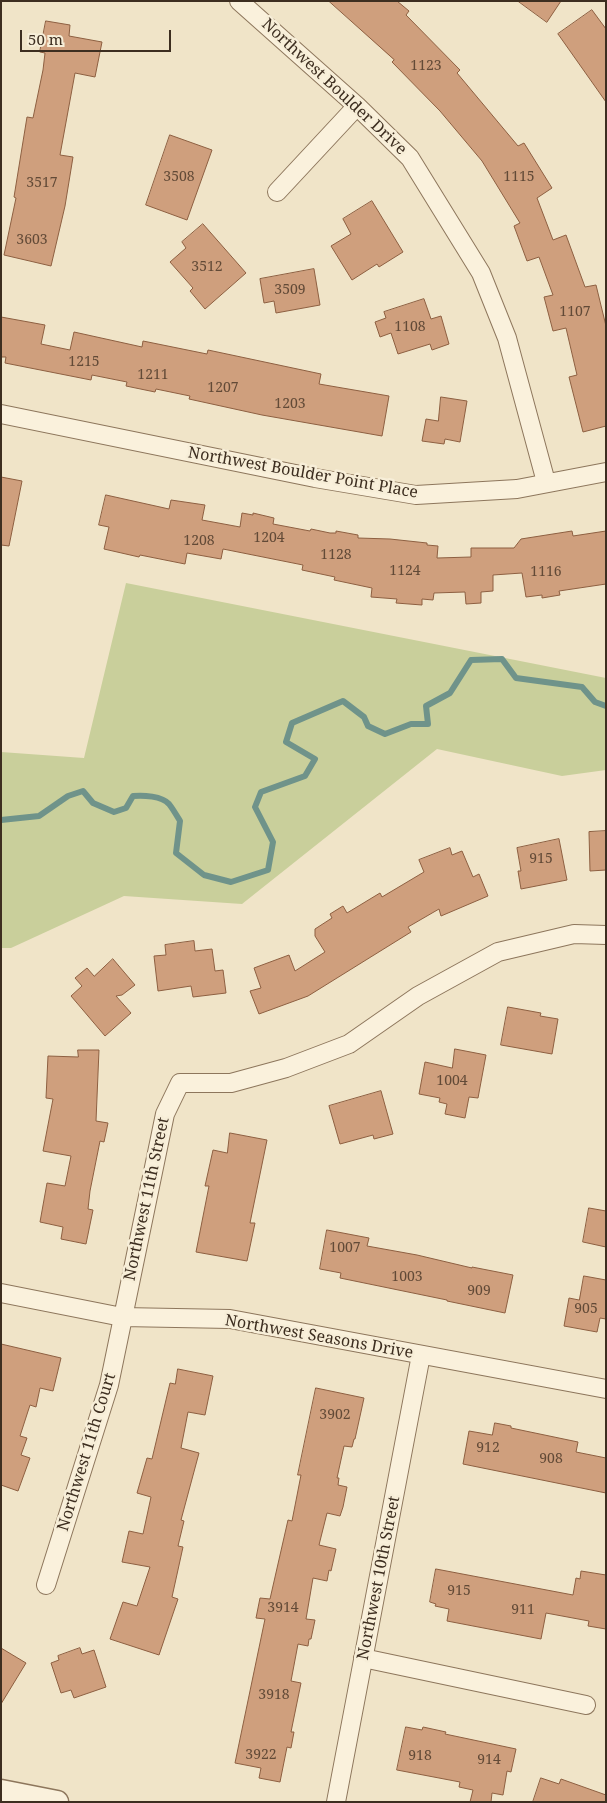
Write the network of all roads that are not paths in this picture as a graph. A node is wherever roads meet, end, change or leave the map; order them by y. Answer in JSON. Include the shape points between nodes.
{"nodes":[{"id":1,"x":239,"y":1,"type":"edge"},
{"id":2,"x":358,"y":106,"type":"junction"},
{"id":3,"x":277,"y":192,"type":"dead end"},
{"id":4,"x":1,"y":414,"type":"edge"},
{"id":5,"x":606,"y":472,"type":"edge"},
{"id":6,"x":546,"y":482,"type":"junction"},
{"id":7,"x":606,"y":934,"type":"edge"},
{"id":8,"x":1,"y":1293,"type":"edge"},
{"id":9,"x":122,"y":1317,"type":"junction"},
{"id":10,"x":421,"y":1355,"type":"junction"},
{"id":11,"x":606,"y":1389,"type":"edge"},
{"id":12,"x":46,"y":1585,"type":"dead end"},
{"id":13,"x":363,"y":1658,"type":"junction"},
{"id":14,"x":586,"y":1705,"type":"dead end"},
{"id":15,"x":1,"y":1791,"type":"edge"},
{"id":16,"x":57,"y":1802,"type":"edge"},
{"id":17,"x":336,"y":1802,"type":"edge"}],
"edges":[{"from":1,"to":2,"type":"street","name":"Northwest Boulder Drive"},
{"from":2,"to":3,"type":"street"},
{"from":2,"to":6,"type":"street","name":"Northwest Boulder Drive","via":[[410,158],[481,273],[507,338]]},
{"from":4,"to":6,"type":"street","name":"Northwest Boulder Point Place","via":[[315,478],[416,494],[516,489]]},
{"from":5,"to":6,"type":"street","name":"Northwest Boulder Point Place"},
{"from":7,"to":9,"type":"street","name":"Northwest 11th Street","via":[[574,934],[498,952],[418,996],[349,1044],[286,1068],[231,1083],[180,1083],[164,1114]]},
{"from":8,"to":9,"type":"street","name":"Northwest Seasons Drive"},
{"from":9,"to":10,"type":"street","name":"Northwest Seasons Drive","via":[[230,1319]]},
{"from":9,"to":12,"type":"street","name":"Northwest 11th Court","via":[[109,1384]]},
{"from":10,"to":11,"type":"street","name":"Northwest Seasons Drive"},
{"from":10,"to":13,"type":"street","name":"Northwest 10th Street"},
{"from":13,"to":14,"type":"street"},
{"from":13,"to":17,"type":"street","name":"Northwest 10th Street"},
{"from":15,"to":16,"type":"street"}]}
